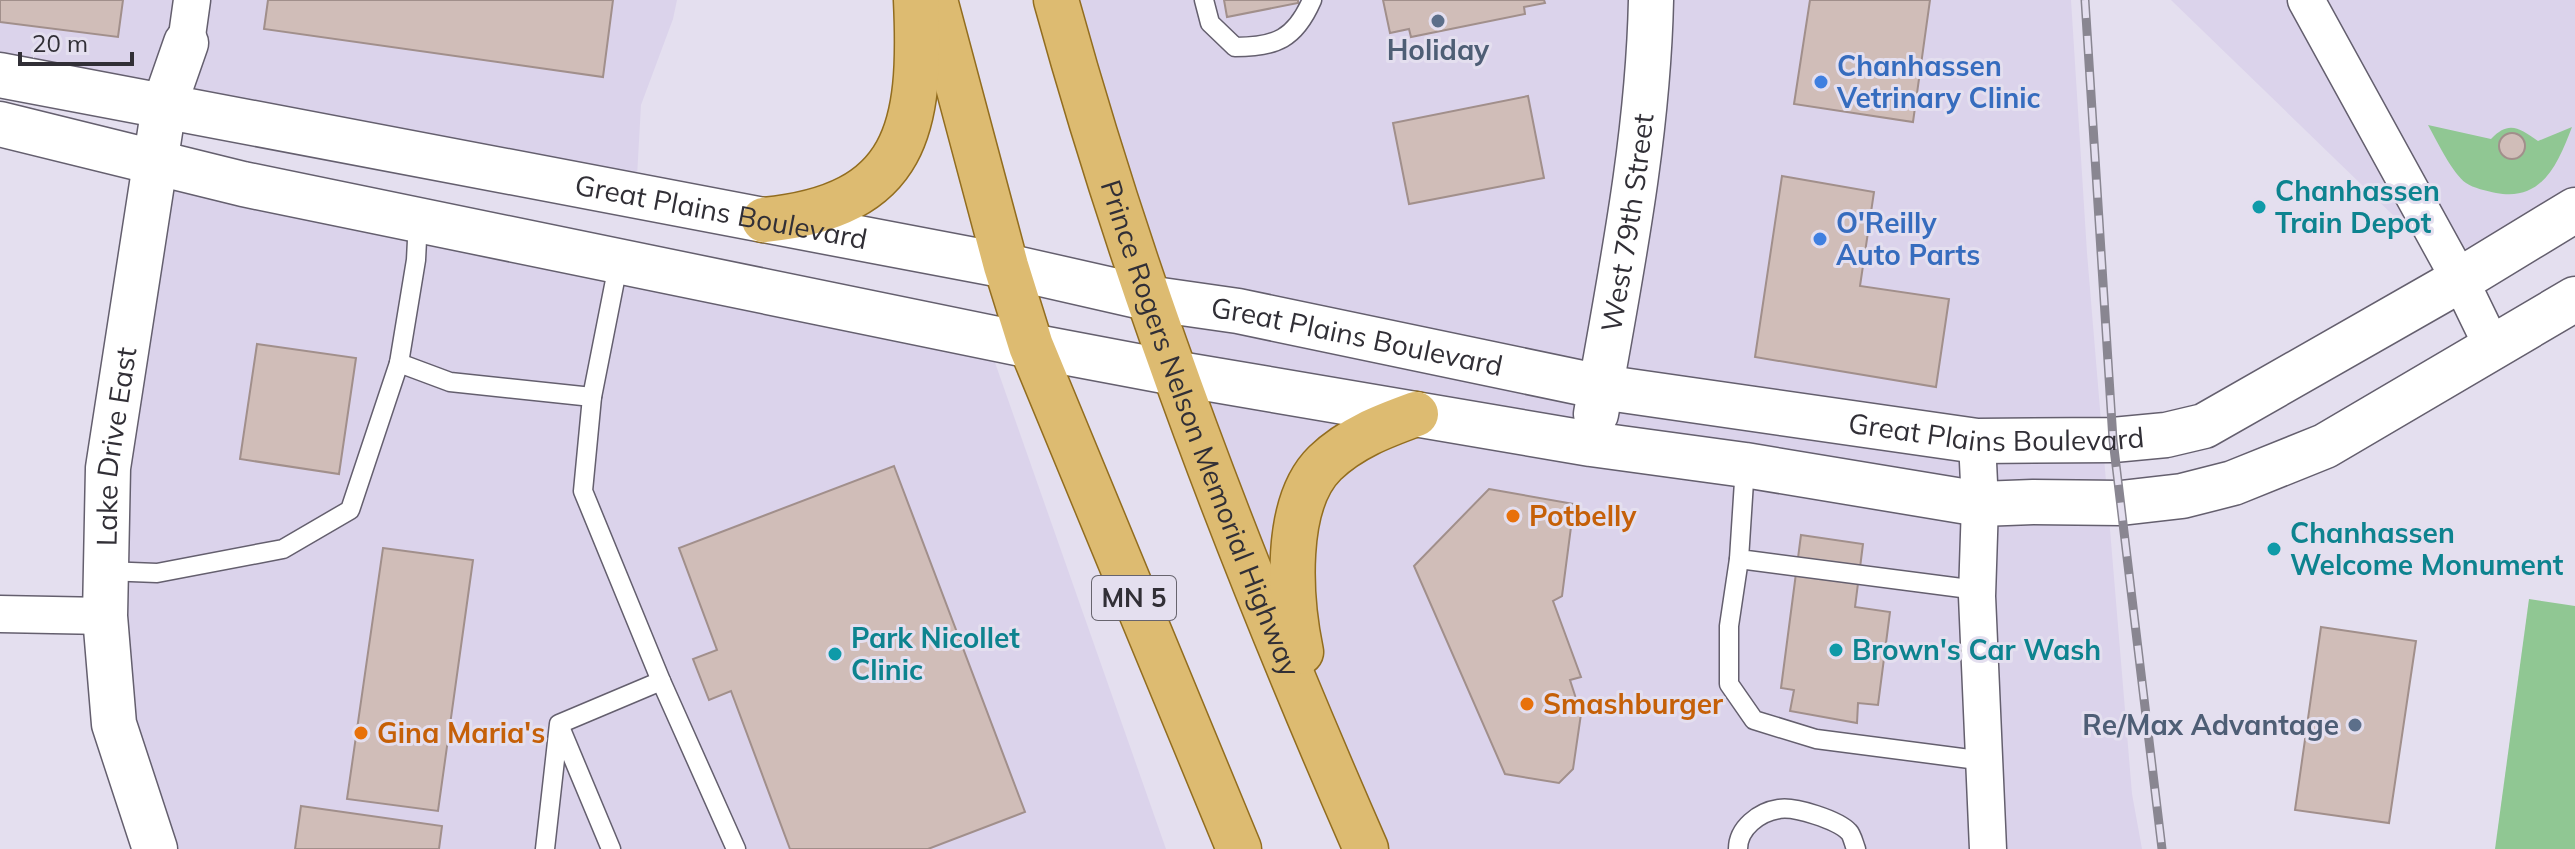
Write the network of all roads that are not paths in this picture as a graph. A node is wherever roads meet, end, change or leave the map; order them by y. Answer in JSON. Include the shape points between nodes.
{"nodes":[{"id":1,"x":192,"y":0,"type":"edge"},
{"id":2,"x":916,"y":0,"type":"edge"},
{"id":3,"x":935,"y":0,"type":"edge"},
{"id":4,"x":1056,"y":0,"type":"edge"},
{"id":5,"x":1204,"y":0,"type":"edge"},
{"id":6,"x":1312,"y":0,"type":"edge"},
{"id":7,"x":1651,"y":0,"type":"edge"},
{"id":8,"x":2306,"y":0,"type":"edge"},
{"id":9,"x":186,"y":43,"type":"joint"},
{"id":10,"x":0,"y":75,"type":"edge"},
{"id":11,"x":164,"y":106,"type":"junction"},
{"id":12,"x":0,"y":124,"type":"edge"},
{"id":13,"x":155,"y":163,"type":"junction"},
{"id":14,"x":2575,"y":210,"type":"edge"},
{"id":15,"x":418,"y":220,"type":"junction"},
{"id":16,"x":764,"y":220,"type":"junction"},
{"id":17,"x":619,"y":260,"type":"junction"},
{"id":18,"x":1006,"y":266,"type":"junction"},
{"id":19,"x":2460,"y":280,"type":"junction"},
{"id":20,"x":1147,"y":298,"type":"junction"},
{"id":21,"x":2575,"y":299,"type":"edge"},
{"id":22,"x":1031,"y":346,"type":"junction"},
{"id":23,"x":2493,"y":348,"type":"junction"},
{"id":24,"x":399,"y":363,"type":"junction"},
{"id":25,"x":1174,"y":373,"type":"junction"},
{"id":26,"x":1601,"y":387,"type":"junction"},
{"id":27,"x":592,"y":397,"type":"junction"},
{"id":28,"x":1416,"y":414,"type":"junction"},
{"id":29,"x":1977,"y":441,"type":"junction"},
{"id":30,"x":1591,"y":444,"type":"junction"},
{"id":31,"x":1745,"y":465,"type":"junction"},
{"id":32,"x":1980,"y":504,"type":"junction"},
{"id":33,"x":1739,"y":559,"type":"junction"},
{"id":34,"x":105,"y":571,"type":"junction"},
{"id":35,"x":1977,"y":590,"type":"junction"},
{"id":36,"x":0,"y":614,"type":"edge"},
{"id":37,"x":105,"y":616,"type":"junction"},
{"id":38,"x":661,"y":681,"type":"junction"},
{"id":39,"x":559,"y":724,"type":"junction"},
{"id":40,"x":1322,"y":748,"type":"junction"},
{"id":41,"x":1985,"y":761,"type":"junction"},
{"id":42,"x":155,"y":849,"type":"edge"},
{"id":43,"x":545,"y":849,"type":"edge"},
{"id":44,"x":611,"y":849,"type":"edge"},
{"id":45,"x":736,"y":849,"type":"edge"},
{"id":46,"x":1239,"y":849,"type":"edge"},
{"id":47,"x":1366,"y":849,"type":"edge"},
{"id":48,"x":1738,"y":849,"type":"edge"},
{"id":49,"x":1856,"y":849,"type":"edge"},
{"id":50,"x":1988,"y":849,"type":"edge"}],
"edges":[{"from":1,"to":9,"type":"street"},
{"from":2,"to":16,"type":"main road","via":[[917,82],[906,136],[894,159],[862,191],[836,205]]},
{"from":3,"to":18,"type":"main road","number":"MN 5"},
{"from":4,"to":20,"type":"main road","name":"Prince Rogers Nelson Memorial Highway"},
{"from":5,"to":6,"type":"lane","via":[[1210,23],[1235,47],[1265,47],[1294,32]]},
{"from":7,"to":26,"type":"street","name":"West 79th Street","via":[[1638,179]]},
{"from":8,"to":19,"type":"street"},
{"from":9,"to":11,"type":"street","name":"Lake Drive East"},
{"from":10,"to":11,"type":"street","name":"Great Plains Boulevard"},
{"from":11,"to":13,"type":"street","name":"Lake Drive East"},
{"from":11,"to":16,"type":"street","name":"Great Plains Boulevard"},
{"from":12,"to":13,"type":"street"},
{"from":13,"to":15,"type":"street"},
{"from":13,"to":34,"type":"street","name":"Lake Drive East","via":[[108,468]]},
{"from":14,"to":19,"type":"street","name":"Great Plains Boulevard"},
{"from":15,"to":17,"type":"street"},
{"from":15,"to":24,"type":"lane"},
{"from":16,"to":18,"type":"street","name":"Great Plains Boulevard"},
{"from":17,"to":22,"type":"street"},
{"from":17,"to":27,"type":"lane"},
{"from":18,"to":20,"type":"street","name":"Great Plains Boulevard"},
{"from":18,"to":22,"type":"main road","number":"MN 5"},
{"from":19,"to":23,"type":"street"},
{"from":19,"to":29,"type":"street","name":"Great Plains Boulevard","via":[[2204,426],[2113,440]]},
{"from":20,"to":25,"type":"main road","name":"Prince Rogers Nelson Memorial Highway"},
{"from":20,"to":26,"type":"street","name":"Great Plains Boulevard","via":[[1238,311]]},
{"from":21,"to":23,"type":"street"},
{"from":22,"to":25,"type":"street"},
{"from":22,"to":46,"type":"main road","number":"MN 5"},
{"from":23,"to":32,"type":"street","via":[[2325,446],[2233,483],[2121,503]]},
{"from":24,"to":27,"type":"lane","via":[[450,382]]},
{"from":24,"to":34,"type":"lane","via":[[350,510],[283,549],[157,573]]},
{"from":25,"to":28,"type":"street"},
{"from":25,"to":40,"type":"main road","name":"Prince Rogers Nelson Memorial Highway"},
{"from":26,"to":29,"type":"street","name":"Great Plains Boulevard"},
{"from":26,"to":30,"type":"street","name":"West 79th Street"},
{"from":27,"to":38,"type":"lane","via":[[583,491]]},
{"from":28,"to":30,"type":"street"},
{"from":28,"to":40,"type":"main road","via":[[1361,437],[1324,465],[1306,494],[1296,529],[1293,581],[1299,641]]},
{"from":29,"to":32,"type":"street"},
{"from":30,"to":31,"type":"street"},
{"from":31,"to":32,"type":"street"},
{"from":31,"to":33,"type":"lane"},
{"from":32,"to":35,"type":"street"},
{"from":33,"to":35,"type":"lane"},
{"from":33,"to":41,"type":"lane","via":[[1729,626],[1729,684],[1754,720],[1816,739]]},
{"from":34,"to":37,"type":"street","name":"Lake Drive East"},
{"from":35,"to":41,"type":"street"},
{"from":36,"to":37,"type":"street"},
{"from":37,"to":42,"type":"street","name":"Lake Drive East","via":[[114,724]]},
{"from":38,"to":39,"type":"lane"},
{"from":38,"to":45,"type":"lane"},
{"from":39,"to":43,"type":"lane"},
{"from":39,"to":44,"type":"lane"},
{"from":40,"to":47,"type":"main road","name":"Prince Rogers Nelson Memorial Highway"},
{"from":41,"to":50,"type":"street"},
{"from":48,"to":49,"type":"lane","via":[[1749,822],[1779,808],[1819,815],[1849,832]]}]}
